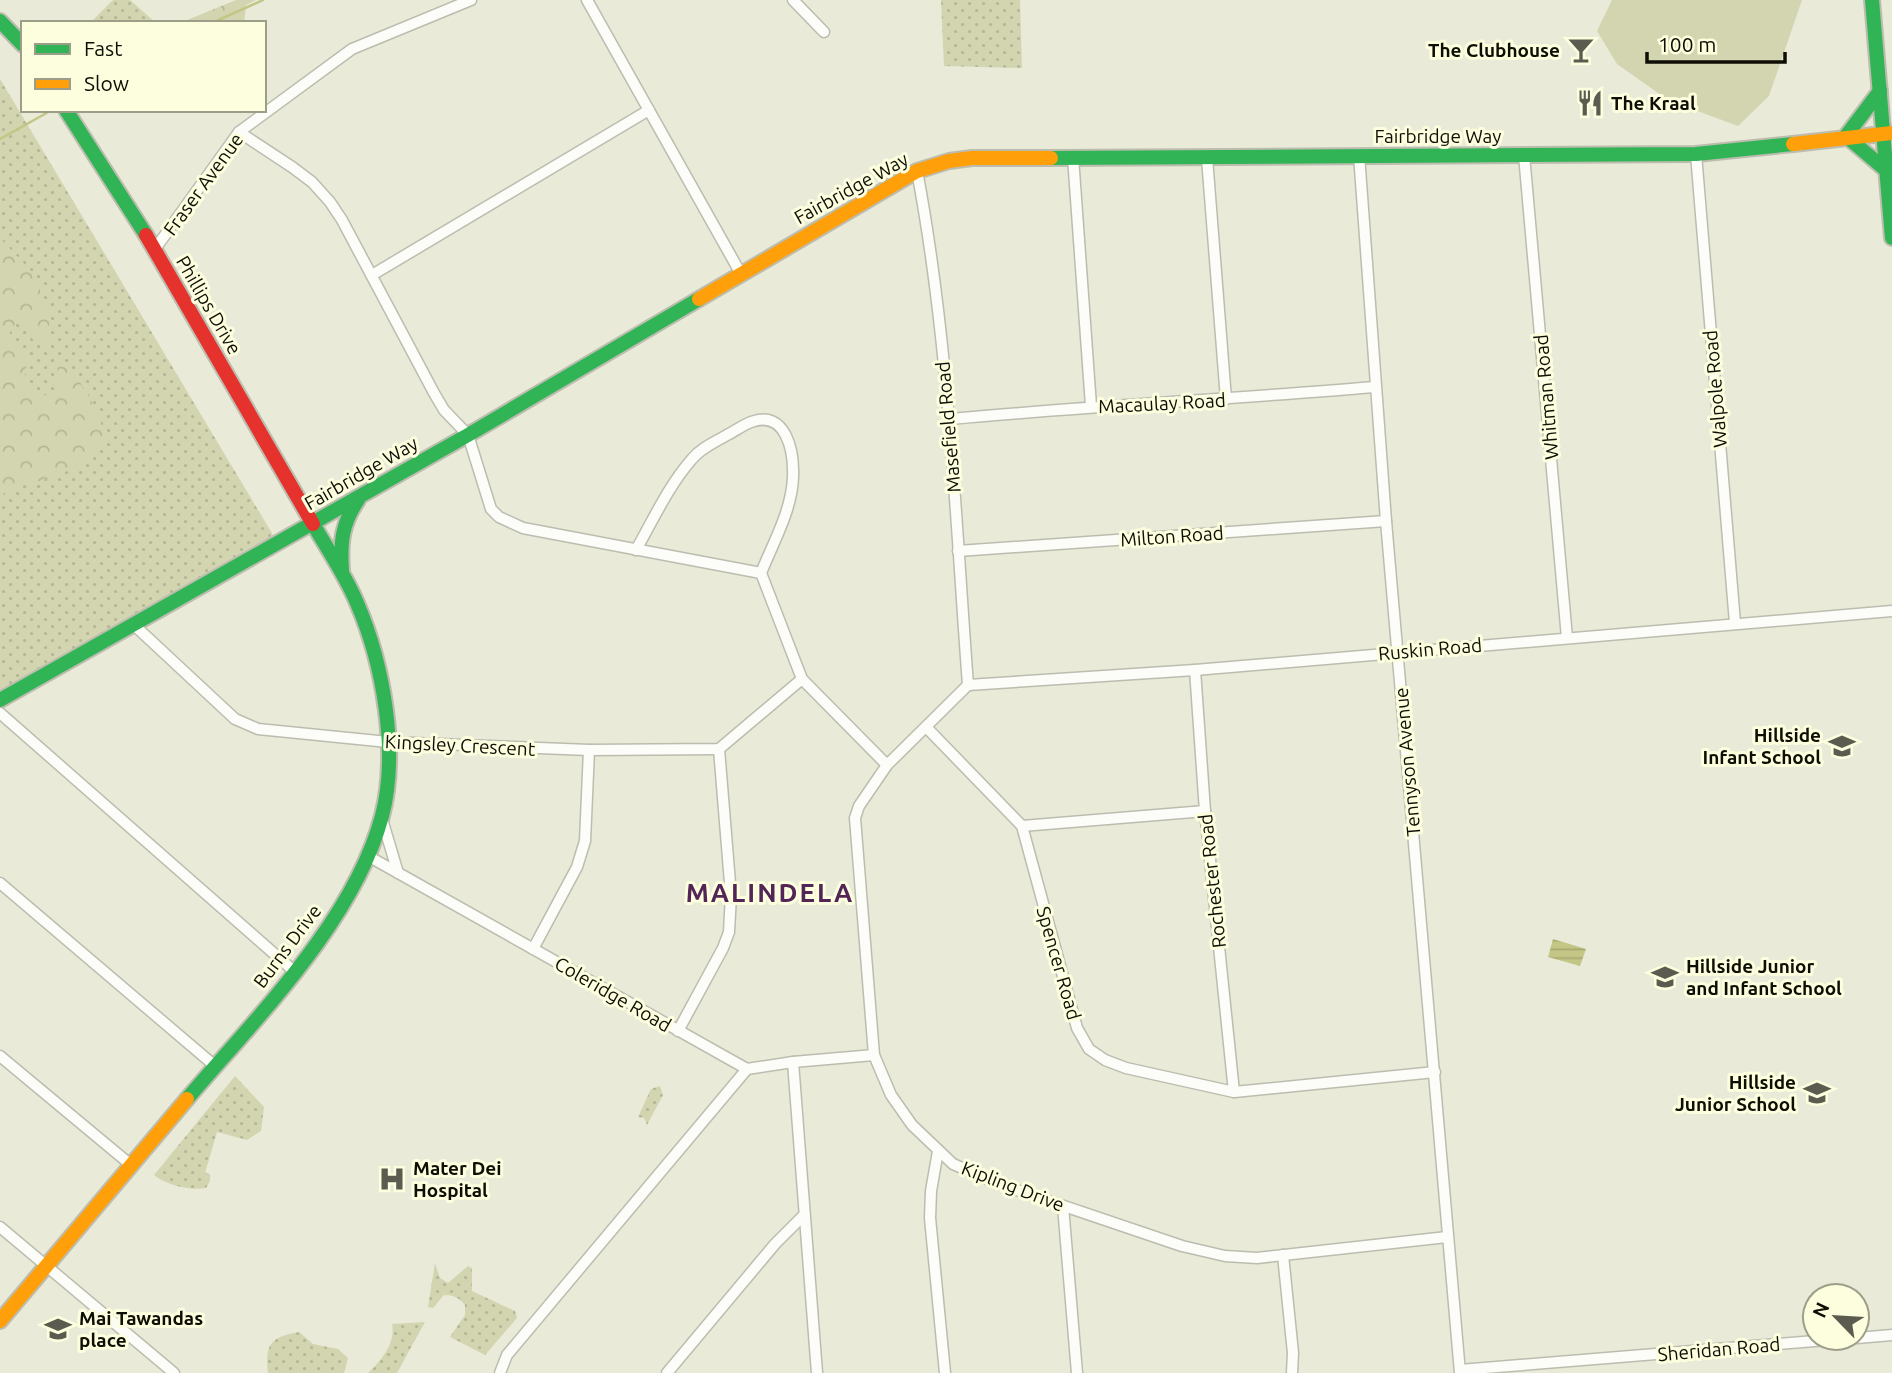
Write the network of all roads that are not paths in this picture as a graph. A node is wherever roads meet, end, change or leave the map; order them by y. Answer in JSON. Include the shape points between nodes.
{"nodes":[{"id":1,"x":471,"y":0,"type":"edge"},
{"id":2,"x":587,"y":0,"type":"edge"},
{"id":3,"x":793,"y":0,"type":"edge"},
{"id":4,"x":1872,"y":0,"type":"edge"},
{"id":5,"x":0,"y":21,"type":"edge"},
{"id":6,"x":824,"y":32,"type":"dead end"},
{"id":7,"x":21,"y":43,"type":"edge"},
{"id":8,"x":1880,"y":91,"type":"junction"},
{"id":9,"x":649,"y":110,"type":"junction"},
{"id":10,"x":67,"y":112,"type":"edge"},
{"id":11,"x":239,"y":132,"type":"junction"},
{"id":12,"x":1888,"y":133,"type":"edge"},
{"id":13,"x":1846,"y":136,"type":"junction"},
{"id":14,"x":1696,"y":154,"type":"junction"},
{"id":15,"x":1359,"y":155,"type":"junction"},
{"id":16,"x":1524,"y":155,"type":"junction"},
{"id":17,"x":1073,"y":158,"type":"junction"},
{"id":18,"x":1207,"y":158,"type":"junction"},
{"id":19,"x":917,"y":171,"type":"junction"},
{"id":20,"x":1887,"y":171,"type":"junction"},
{"id":21,"x":1892,"y":238,"type":"edge"},
{"id":22,"x":155,"y":249,"type":"junction"},
{"id":23,"x":741,"y":274,"type":"junction"},
{"id":24,"x":372,"y":275,"type":"junction"},
{"id":25,"x":1376,"y":387,"type":"junction"},
{"id":26,"x":1226,"y":400,"type":"junction"},
{"id":27,"x":1091,"y":406,"type":"junction"},
{"id":28,"x":950,"y":419,"type":"junction"},
{"id":29,"x":468,"y":435,"type":"junction"},
{"id":30,"x":363,"y":494,"type":"junction"},
{"id":31,"x":1386,"y":521,"type":"junction"},
{"id":32,"x":311,"y":524,"type":"junction"},
{"id":33,"x":636,"y":550,"type":"junction"},
{"id":34,"x":958,"y":551,"type":"junction"},
{"id":35,"x":342,"y":572,"type":"junction"},
{"id":36,"x":761,"y":573,"type":"junction"},
{"id":37,"x":1892,"y":611,"type":"edge"},
{"id":38,"x":1735,"y":623,"type":"junction"},
{"id":39,"x":133,"y":624,"type":"junction"},
{"id":40,"x":1567,"y":638,"type":"junction"},
{"id":41,"x":1398,"y":652,"type":"junction"},
{"id":42,"x":1195,"y":670,"type":"junction"},
{"id":43,"x":802,"y":679,"type":"junction"},
{"id":44,"x":968,"y":684,"type":"junction"},
{"id":45,"x":0,"y":700,"type":"edge"},
{"id":46,"x":0,"y":713,"type":"edge"},
{"id":47,"x":927,"y":728,"type":"junction"},
{"id":48,"x":388,"y":742,"type":"junction"},
{"id":49,"x":719,"y":749,"type":"junction"},
{"id":50,"x":589,"y":750,"type":"junction"},
{"id":51,"x":887,"y":765,"type":"junction"},
{"id":52,"x":1205,"y":811,"type":"junction"},
{"id":53,"x":382,"y":818,"type":"junction"},
{"id":54,"x":1021,"y":826,"type":"junction"},
{"id":55,"x":368,"y":856,"type":"junction"},
{"id":56,"x":398,"y":873,"type":"junction"},
{"id":57,"x":0,"y":883,"type":"edge"},
{"id":58,"x":533,"y":949,"type":"junction"},
{"id":59,"x":295,"y":972,"type":"junction"},
{"id":60,"x":678,"y":1031,"type":"junction"},
{"id":61,"x":874,"y":1055,"type":"junction"},
{"id":62,"x":0,"y":1056,"type":"edge"},
{"id":63,"x":793,"y":1062,"type":"junction"},
{"id":64,"x":215,"y":1066,"type":"junction"},
{"id":65,"x":747,"y":1069,"type":"junction"},
{"id":66,"x":1436,"y":1072,"type":"junction"},
{"id":67,"x":1234,"y":1092,"type":"junction"},
{"id":68,"x":937,"y":1151,"type":"junction"},
{"id":69,"x":131,"y":1165,"type":"junction"},
{"id":70,"x":1063,"y":1206,"type":"junction"},
{"id":71,"x":803,"y":1216,"type":"junction"},
{"id":72,"x":0,"y":1227,"type":"edge"},
{"id":73,"x":1447,"y":1237,"type":"junction"},
{"id":74,"x":1283,"y":1255,"type":"junction"},
{"id":75,"x":48,"y":1266,"type":"junction"},
{"id":76,"x":0,"y":1321,"type":"edge"},
{"id":77,"x":1892,"y":1335,"type":"edge"},
{"id":78,"x":1871,"y":1337,"type":"edge"},
{"id":79,"x":1801,"y":1343,"type":"edge"},
{"id":80,"x":1460,"y":1371,"type":"edge"},
{"id":81,"x":174,"y":1373,"type":"edge"},
{"id":82,"x":500,"y":1373,"type":"edge"},
{"id":83,"x":667,"y":1373,"type":"edge"},
{"id":84,"x":817,"y":1373,"type":"edge"},
{"id":85,"x":946,"y":1373,"type":"edge"},
{"id":86,"x":1077,"y":1373,"type":"edge"},
{"id":87,"x":1292,"y":1373,"type":"edge"}],
"edges":[{"from":1,"to":11,"type":"street","name":"Fraser Avenue","via":[[352,50]]},
{"from":2,"to":9,"type":"street"},
{"from":3,"to":6,"type":"street"},
{"from":4,"to":8,"type":"street"},
{"from":5,"to":7,"type":"street"},
{"from":8,"to":12,"type":"street"},
{"from":8,"to":13,"type":"street"},
{"from":9,"to":23,"type":"street"},
{"from":9,"to":24,"type":"street"},
{"from":10,"to":22,"type":"street","name":"Phillips Drive"},
{"from":11,"to":22,"type":"street","name":"Fraser Avenue"},
{"from":11,"to":24,"type":"street","via":[[312,183],[342,220]]},
{"from":12,"to":13,"type":"street","name":"Fairbridge Way"},
{"from":12,"to":20,"type":"street"},
{"from":13,"to":14,"type":"street","name":"Fairbridge Way"},
{"from":13,"to":20,"type":"street"},
{"from":14,"to":16,"type":"street","name":"Fairbridge Way"},
{"from":14,"to":38,"type":"street","name":"Walpole Road"},
{"from":15,"to":16,"type":"street","name":"Fairbridge Way"},
{"from":15,"to":18,"type":"street","name":"Fairbridge Way"},
{"from":15,"to":25,"type":"street","name":"Tennyson Avenue"},
{"from":16,"to":40,"type":"street","name":"Whitman Road"},
{"from":17,"to":18,"type":"street","name":"Fairbridge Way"},
{"from":17,"to":19,"type":"street","name":"Fairbridge Way","via":[[972,158]]},
{"from":17,"to":27,"type":"street"},
{"from":18,"to":26,"type":"street"},
{"from":19,"to":23,"type":"street","name":"Fairbridge Way"},
{"from":19,"to":28,"type":"street","name":"Masefield Road","via":[[930,239]]},
{"from":20,"to":21,"type":"street"},
{"from":22,"to":32,"type":"street","name":"Phillips Drive"},
{"from":23,"to":29,"type":"street","name":"Fairbridge Way"},
{"from":24,"to":29,"type":"street","via":[[444,410]]},
{"from":25,"to":26,"type":"street","name":"Macaulay Road"},
{"from":25,"to":31,"type":"street","name":"Tennyson Avenue"},
{"from":26,"to":27,"type":"street","name":"Macaulay Road"},
{"from":27,"to":28,"type":"street","name":"Macaulay Road"},
{"from":28,"to":34,"type":"street","name":"Masefield Road"},
{"from":29,"to":30,"type":"street","name":"Fairbridge Way"},
{"from":29,"to":33,"type":"street","via":[[491,509],[499,517],[523,528]]},
{"from":30,"to":32,"type":"street","name":"Fairbridge Way"},
{"from":30,"to":35,"type":"street","via":[[341,531]]},
{"from":31,"to":34,"type":"street","name":"Milton Road"},
{"from":31,"to":41,"type":"street","name":"Tennyson Avenue"},
{"from":32,"to":35,"type":"street","name":"Burns Drive"},
{"from":32,"to":39,"type":"street","name":"Fairbridge Way"},
{"from":33,"to":36,"type":"street"},
{"from":33,"to":36,"type":"street","via":[[693,457],[751,422],[766,419],[786,432],[793,478],[789,504]]},
{"from":34,"to":44,"type":"street","name":"Masefield Road"},
{"from":35,"to":48,"type":"street","name":"Burns Drive","via":[[371,635],[382,673]]},
{"from":36,"to":43,"type":"street"},
{"from":37,"to":38,"type":"street","name":"Ruskin Road"},
{"from":38,"to":40,"type":"street","name":"Ruskin Road"},
{"from":39,"to":45,"type":"street","name":"Fairbridge Way"},
{"from":39,"to":48,"type":"street","name":"Kingsley Crescent","via":[[245,725]]},
{"from":40,"to":41,"type":"street","name":"Ruskin Road"},
{"from":41,"to":42,"type":"street","name":"Ruskin Road"},
{"from":41,"to":66,"type":"street","name":"Tennyson Avenue"},
{"from":42,"to":44,"type":"street","name":"Ruskin Road"},
{"from":42,"to":52,"type":"street","name":"Rochester Road"},
{"from":43,"to":49,"type":"street"},
{"from":43,"to":51,"type":"street"},
{"from":44,"to":47,"type":"street","name":"Kipling Drive"},
{"from":46,"to":59,"type":"street"},
{"from":47,"to":51,"type":"street","name":"Kipling Drive"},
{"from":47,"to":54,"type":"street","name":"Spencer Road"},
{"from":48,"to":50,"type":"street","name":"Kingsley Crescent"},
{"from":48,"to":53,"type":"street","name":"Burns Drive"},
{"from":49,"to":50,"type":"street","name":"Kingsley Crescent"},
{"from":49,"to":60,"type":"street","via":[[729,932]]},
{"from":50,"to":58,"type":"street","via":[[585,841],[577,867]]},
{"from":51,"to":61,"type":"street","name":"Kipling Drive","via":[[859,806],[855,825]]},
{"from":52,"to":54,"type":"street"},
{"from":52,"to":67,"type":"street","name":"Rochester Road"},
{"from":53,"to":55,"type":"street","name":"Burns Drive"},
{"from":53,"to":56,"type":"street"},
{"from":54,"to":67,"type":"street","name":"Spencer Road","via":[[1077,1028],[1089,1049],[1126,1068]]},
{"from":55,"to":56,"type":"street","name":"Coleridge Road"},
{"from":55,"to":59,"type":"street","name":"Burns Drive"},
{"from":56,"to":58,"type":"street","name":"Coleridge Road"},
{"from":57,"to":64,"type":"street"},
{"from":58,"to":60,"type":"street","name":"Coleridge Road"},
{"from":59,"to":64,"type":"street","name":"Burns Drive"},
{"from":60,"to":65,"type":"street","name":"Coleridge Road"},
{"from":61,"to":63,"type":"street"},
{"from":61,"to":68,"type":"street","name":"Kipling Drive","via":[[891,1095]]},
{"from":62,"to":69,"type":"street"},
{"from":63,"to":65,"type":"street"},
{"from":63,"to":71,"type":"street"},
{"from":64,"to":69,"type":"street","name":"Burns Drive"},
{"from":65,"to":82,"type":"street","via":[[507,1355]]},
{"from":66,"to":67,"type":"street","name":"Spencer Road"},
{"from":66,"to":73,"type":"street","name":"Tennyson Avenue"},
{"from":68,"to":70,"type":"street","name":"Kipling Drive","via":[[953,1164],[996,1184]]},
{"from":68,"to":85,"type":"street","via":[[930,1217]]},
{"from":69,"to":75,"type":"street","name":"Burns Drive"},
{"from":70,"to":74,"type":"street","name":"Kipling Drive","via":[[1226,1256]]},
{"from":70,"to":86,"type":"street"},
{"from":71,"to":83,"type":"street"},
{"from":71,"to":84,"type":"street"},
{"from":72,"to":75,"type":"street"},
{"from":73,"to":74,"type":"street","name":"Kipling Drive"},
{"from":73,"to":80,"type":"street","name":"Tennyson Avenue"},
{"from":74,"to":87,"type":"street"},
{"from":75,"to":76,"type":"street","name":"Burns Drive"},
{"from":75,"to":81,"type":"street"},
{"from":77,"to":78,"type":"street","name":"Sheridan Road"},
{"from":79,"to":80,"type":"street","name":"Sheridan Road"}]}
